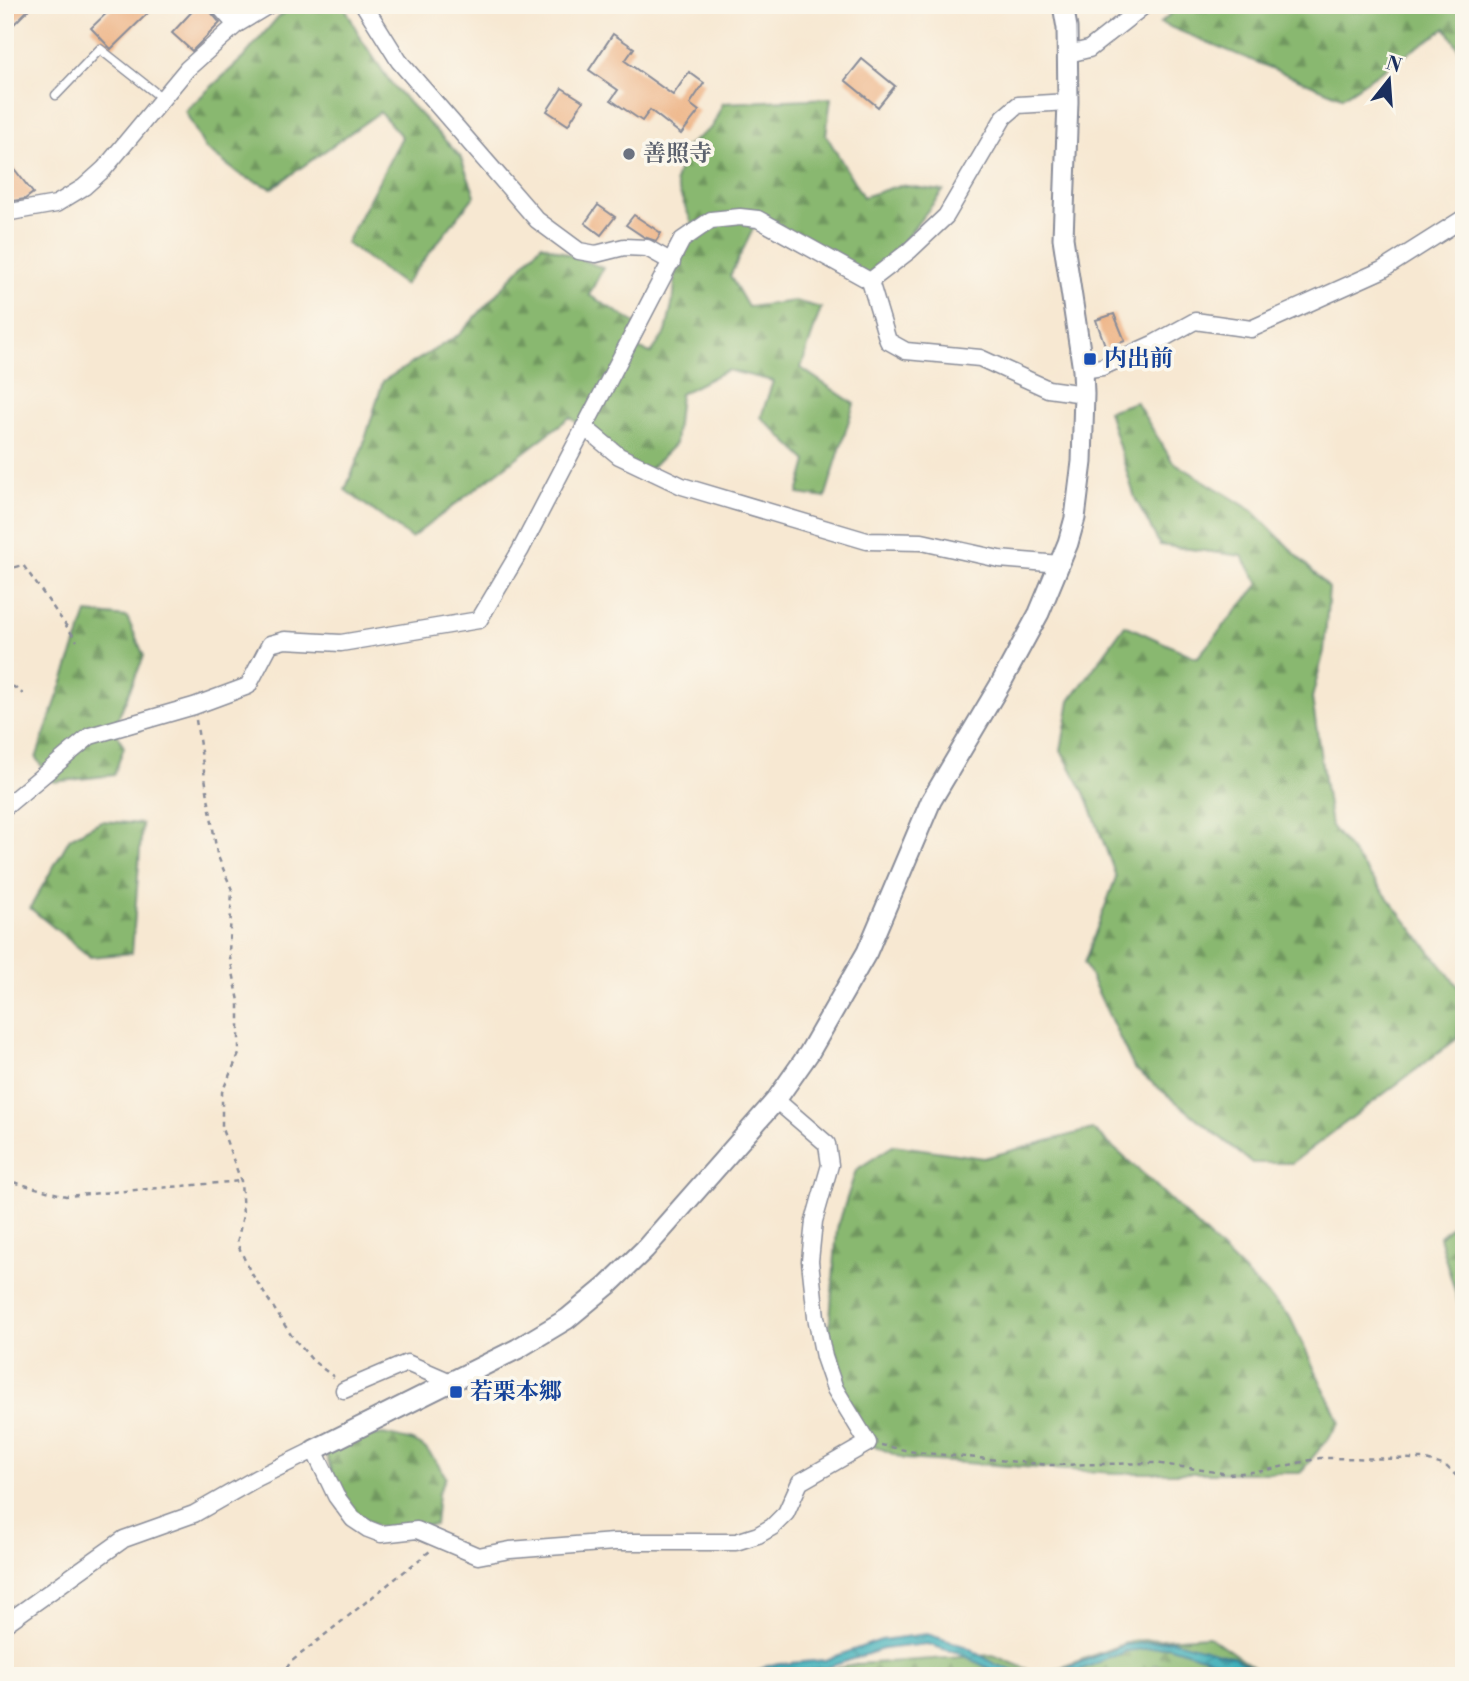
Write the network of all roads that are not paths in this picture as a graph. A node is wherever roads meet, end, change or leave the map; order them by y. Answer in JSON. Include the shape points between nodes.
{"nodes":[{"id":1,"x":218,"y":5,"type":"edge"},
{"id":2,"x":269,"y":5,"type":"edge"},
{"id":3,"x":365,"y":5,"type":"edge"},
{"id":4,"x":1063,"y":5,"type":"edge"},
{"id":5,"x":1145,"y":5,"type":"edge"},
{"id":6,"x":236,"y":24,"type":"junction"},
{"id":7,"x":1068,"y":54,"type":"junction"},
{"id":8,"x":56,"y":95,"type":"dead end"},
{"id":9,"x":162,"y":98,"type":"junction"},
{"id":10,"x":1068,"y":102,"type":"junction"},
{"id":11,"x":5,"y":213,"type":"edge"},
{"id":12,"x":1464,"y":218,"type":"edge"},
{"id":13,"x":672,"y":262,"type":"junction"},
{"id":14,"x":870,"y":281,"type":"junction"},
{"id":15,"x":1083,"y":370,"type":"junction"},
{"id":16,"x":1084,"y":394,"type":"junction"},
{"id":17,"x":584,"y":427,"type":"junction"},
{"id":18,"x":1059,"y":564,"type":"junction"},
{"id":19,"x":5,"y":807,"type":"edge"},
{"id":20,"x":776,"y":1100,"type":"junction"},
{"id":21,"x":453,"y":1382,"type":"junction"},
{"id":22,"x":344,"y":1390,"type":"road end"},
{"id":23,"x":314,"y":1450,"type":"junction"},
{"id":24,"x":5,"y":1623,"type":"edge"}],
"edges":[{"from":1,"to":6,"type":"street"},
{"from":2,"to":6,"type":"street"},
{"from":3,"to":13,"type":"street","via":[[400,61],[537,220],[579,251],[596,254],[624,247],[647,248]]},
{"from":4,"to":7,"type":"street"},
{"from":5,"to":7,"type":"street","via":[[1089,49]]},
{"from":6,"to":9,"type":"street"},
{"from":7,"to":10,"type":"street"},
{"from":8,"to":9,"type":"lane","via":[[100,49]]},
{"from":9,"to":11,"type":"street","via":[[84,187],[56,204]]},
{"from":10,"to":14,"type":"street","via":[[1018,105],[1004,117],[946,216]]},
{"from":10,"to":15,"type":"street","via":[[1063,238]]},
{"from":12,"to":15,"type":"street","via":[[1382,270],[1251,329],[1195,321],[1140,350]]},
{"from":13,"to":14,"type":"street","via":[[682,240],[711,220],[740,217],[758,219]]},
{"from":13,"to":17,"type":"street"},
{"from":14,"to":16,"type":"street","via":[[888,341],[906,351],[979,358],[1048,388]]},
{"from":15,"to":16,"type":"street"},
{"from":16,"to":18,"type":"street","via":[[1078,499]]},
{"from":17,"to":18,"type":"street","via":[[619,456],[682,486],[867,541],[922,542],[999,559]]},
{"from":17,"to":19,"type":"street","via":[[479,620],[341,643],[285,640],[270,644],[248,685],[90,736]]},
{"from":18,"to":20,"type":"street","via":[[1021,648],[931,801],[867,952]]},
{"from":20,"to":21,"type":"street","via":[[608,1285],[567,1319]]},
{"from":20,"to":23,"type":"street","via":[[827,1144],[830,1165],[814,1221],[810,1261],[816,1317],[835,1389],[868,1443],[800,1482],[786,1513],[772,1527],[736,1542],[614,1542],[478,1556],[417,1530],[381,1534],[368,1530],[336,1496]]},
{"from":21,"to":22,"type":"street","via":[[407,1363]]},
{"from":21,"to":23,"type":"street"},
{"from":23,"to":24,"type":"street","via":[[194,1514],[124,1539]]}]}
